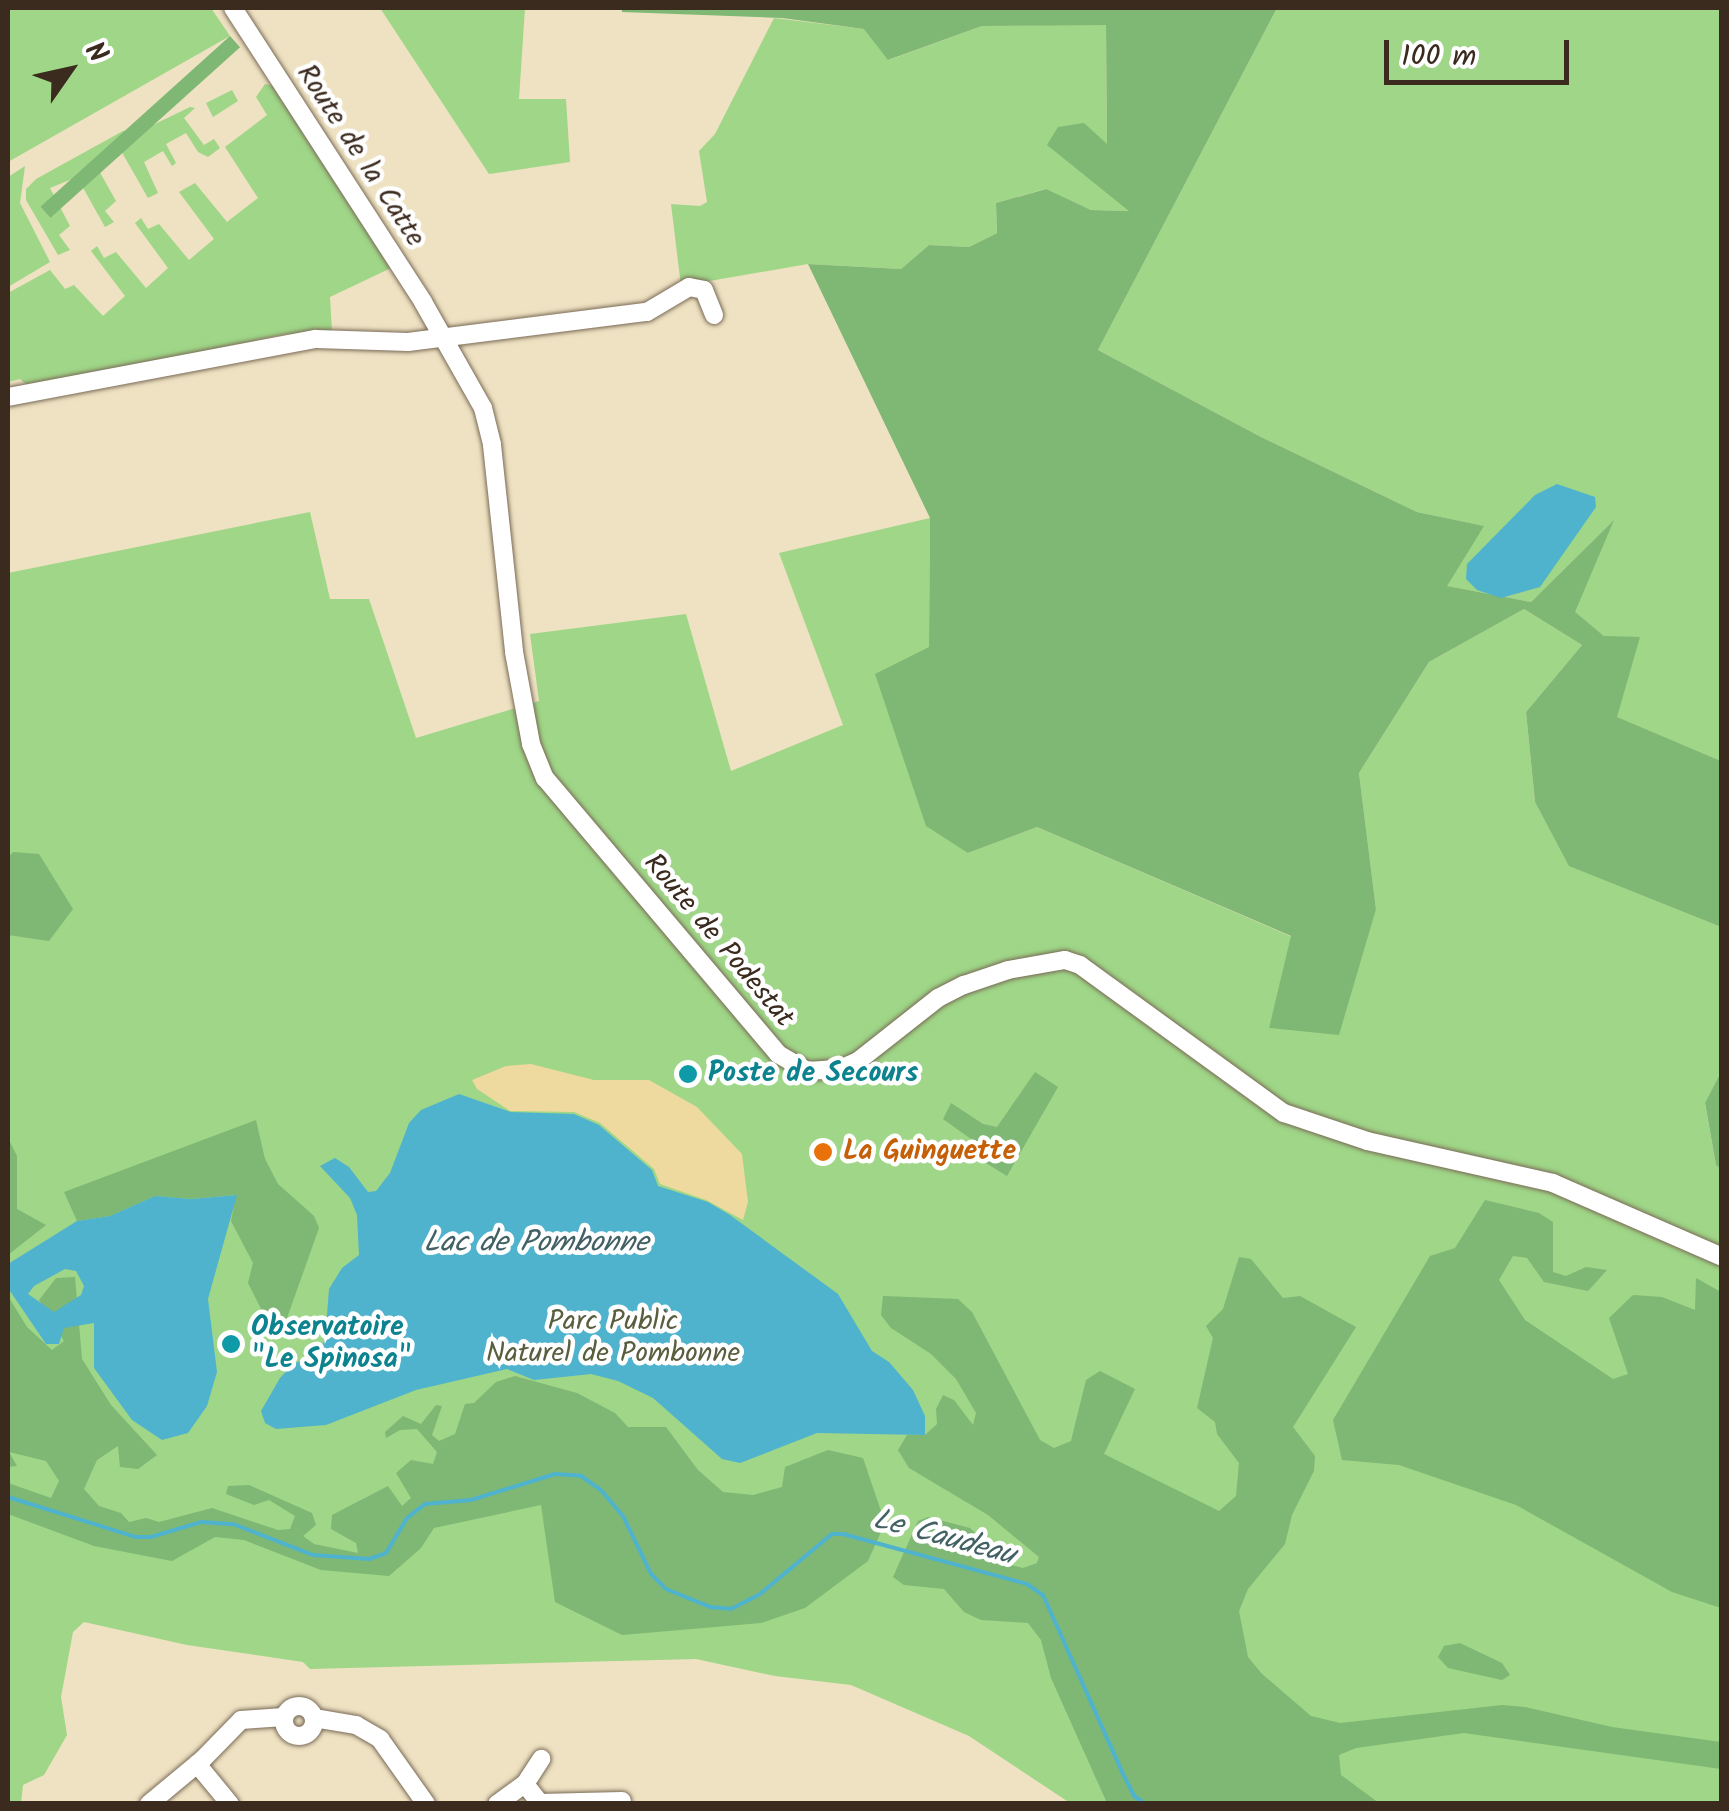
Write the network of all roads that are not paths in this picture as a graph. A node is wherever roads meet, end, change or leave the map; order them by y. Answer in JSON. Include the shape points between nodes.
{"nodes":[{"id":1,"x":232,"y":8,"type":"edge"},
{"id":2,"x":714,"y":315,"type":"dead end"},
{"id":3,"x":440,"y":335,"type":"junction"},
{"id":4,"x":8,"y":397,"type":"edge"},
{"id":5,"x":1722,"y":1256,"type":"edge"},
{"id":6,"x":541,"y":1759,"type":"dead end"},
{"id":7,"x":197,"y":1764,"type":"junction"},
{"id":8,"x":526,"y":1784,"type":"junction"},
{"id":9,"x":622,"y":1801,"type":"edge"},
{"id":10,"x":149,"y":1804,"type":"edge"},
{"id":11,"x":230,"y":1804,"type":"edge"},
{"id":12,"x":426,"y":1804,"type":"edge"},
{"id":13,"x":497,"y":1804,"type":"edge"}],
"edges":[{"from":1,"to":3,"type":"street","name":"Route de la Catte"},
{"from":2,"to":3,"type":"street","via":[[704,290],[689,288],[647,312]]},
{"from":3,"to":4,"type":"street","via":[[408,342],[316,339],[260,346]]},
{"from":3,"to":5,"type":"street","name":"Route de Podestat","via":[[483,408],[514,652],[531,744],[546,778],[778,1054],[808,1071],[840,1070],[964,985],[1064,960],[1080,965],[1284,1114],[1553,1183]]},
{"from":6,"to":8,"type":"street"},
{"from":7,"to":10,"type":"street"},
{"from":7,"to":11,"type":"street"},
{"from":7,"to":12,"type":"street","via":[[241,1720],[284,1717],[296,1736],[309,1732],[314,1718],[356,1724],[380,1739]]},
{"from":8,"to":9,"type":"street","via":[[540,1803]]},
{"from":8,"to":13,"type":"street"}]}
